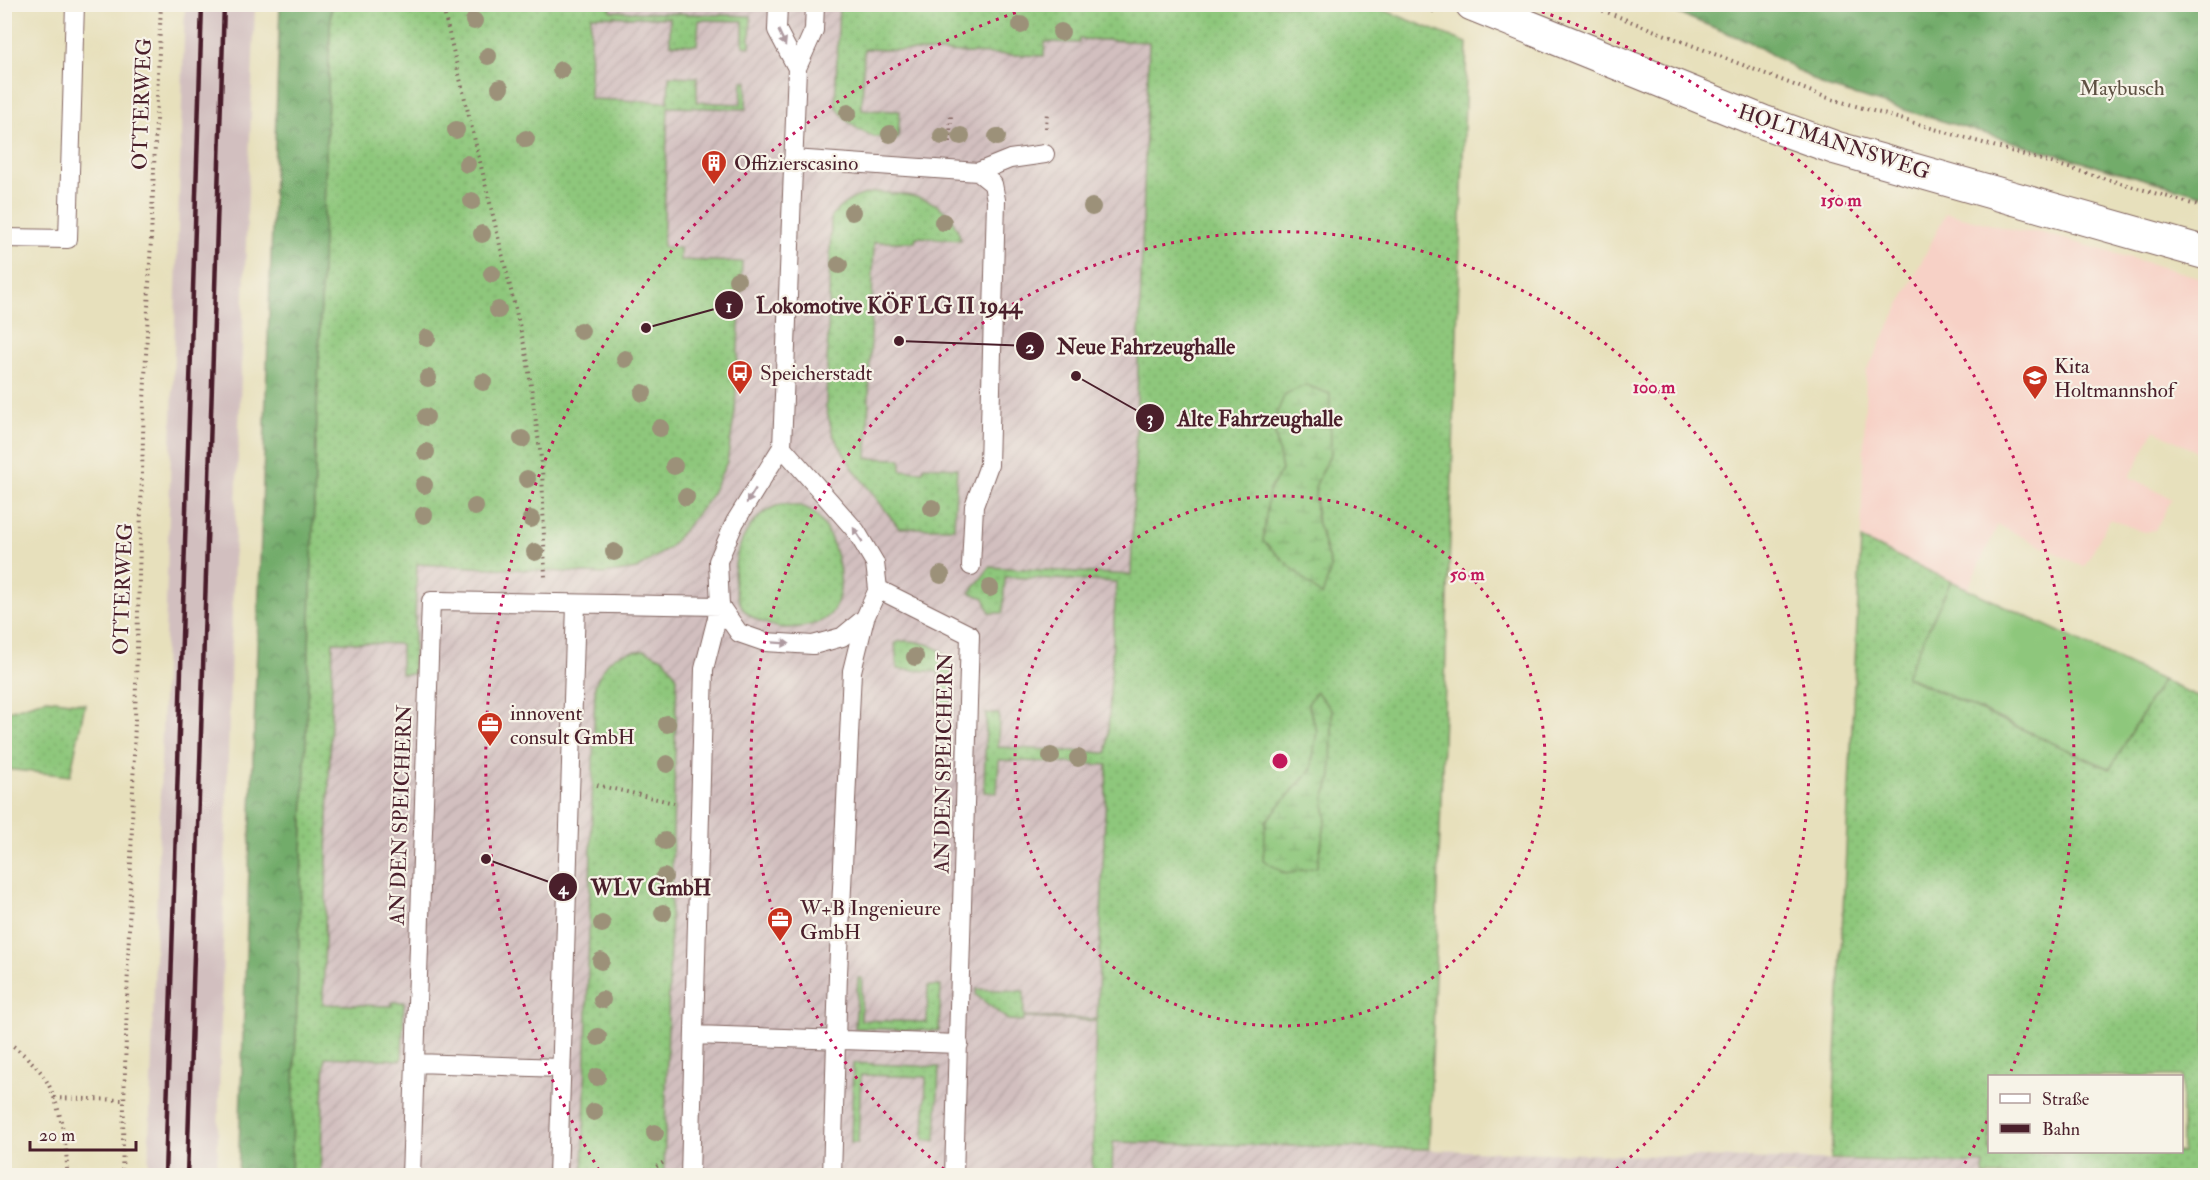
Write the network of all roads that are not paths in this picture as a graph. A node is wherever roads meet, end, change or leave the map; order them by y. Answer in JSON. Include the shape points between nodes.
{"nodes":[{"id":1,"x":75,"y":4,"type":"edge"},
{"id":2,"x":778,"y":4,"type":"edge"},
{"id":3,"x":814,"y":4,"type":"edge"},
{"id":4,"x":1472,"y":4,"type":"edge"},
{"id":5,"x":797,"y":68,"type":"junction"},
{"id":6,"x":1045,"y":154,"type":"dead end"},
{"id":7,"x":793,"y":159,"type":"junction"},
{"id":8,"x":978,"y":172,"type":"junction"},
{"id":9,"x":4,"y":237,"type":"edge"},
{"id":10,"x":2205,"y":253,"type":"edge"},
{"id":11,"x":782,"y":447,"type":"junction"},
{"id":12,"x":971,"y":566,"type":"dead end"},
{"id":13,"x":878,"y":589,"type":"junction"},
{"id":14,"x":576,"y":604,"type":"junction"},
{"id":15,"x":720,"y":606,"type":"junction"},
{"id":16,"x":865,"y":618,"type":"junction"},
{"id":17,"x":694,"y":1035,"type":"junction"},
{"id":18,"x":836,"y":1040,"type":"junction"},
{"id":19,"x":959,"y":1044,"type":"junction"},
{"id":20,"x":416,"y":1063,"type":"junction"},
{"id":21,"x":561,"y":1068,"type":"junction"},
{"id":22,"x":411,"y":1176,"type":"edge"},
{"id":23,"x":558,"y":1176,"type":"edge"},
{"id":24,"x":690,"y":1176,"type":"edge"},
{"id":25,"x":832,"y":1176,"type":"edge"},
{"id":26,"x":954,"y":1176,"type":"edge"}],
"edges":[{"from":1,"to":9,"type":"lane","via":[[68,238]]},
{"from":2,"to":5,"type":"lane","one_way":true,"via":[[777,30]]},
{"from":3,"to":5,"type":"lane","via":[[814,30]]},
{"from":4,"to":10,"type":"street","name":"HOLTMANNSWEG","via":[[1836,148]]},
{"from":5,"to":7,"type":"lane"},
{"from":6,"to":8,"type":"lane","via":[[1010,159]]},
{"from":7,"to":8,"type":"lane"},
{"from":7,"to":11,"type":"lane"},
{"from":8,"to":12,"type":"lane","via":[[993,184],[996,200],[989,465],[974,506]]},
{"from":13,"to":11,"type":"lane","one_way":true,"via":[[875,563],[856,531]]},
{"from":11,"to":15,"type":"lane","one_way":true,"via":[[735,522],[718,561]]},
{"from":13,"to":16,"type":"lane"},
{"from":13,"to":19,"type":"lane","name":"AN DEN SPEICHERN","via":[[970,635]]},
{"from":14,"to":15,"type":"lane","name":"AN DEN SPEICHERN"},
{"from":14,"to":20,"type":"lane","name":"AN DEN SPEICHERN","via":[[431,601]]},
{"from":14,"to":21,"type":"lane"},
{"from":15,"to":16,"type":"lane","one_way":true,"via":[[739,633],[765,642],[813,645],[842,637]]},
{"from":15,"to":17,"type":"lane","via":[[704,669]]},
{"from":16,"to":18,"type":"lane","via":[[852,671]]},
{"from":17,"to":18,"type":"lane"},
{"from":17,"to":24,"type":"lane"},
{"from":18,"to":19,"type":"lane"},
{"from":18,"to":25,"type":"lane"},
{"from":19,"to":26,"type":"lane","name":"AN DEN SPEICHERN"},
{"from":20,"to":21,"type":"lane"},
{"from":20,"to":22,"type":"lane","name":"AN DEN SPEICHERN"},
{"from":21,"to":23,"type":"lane"}]}
